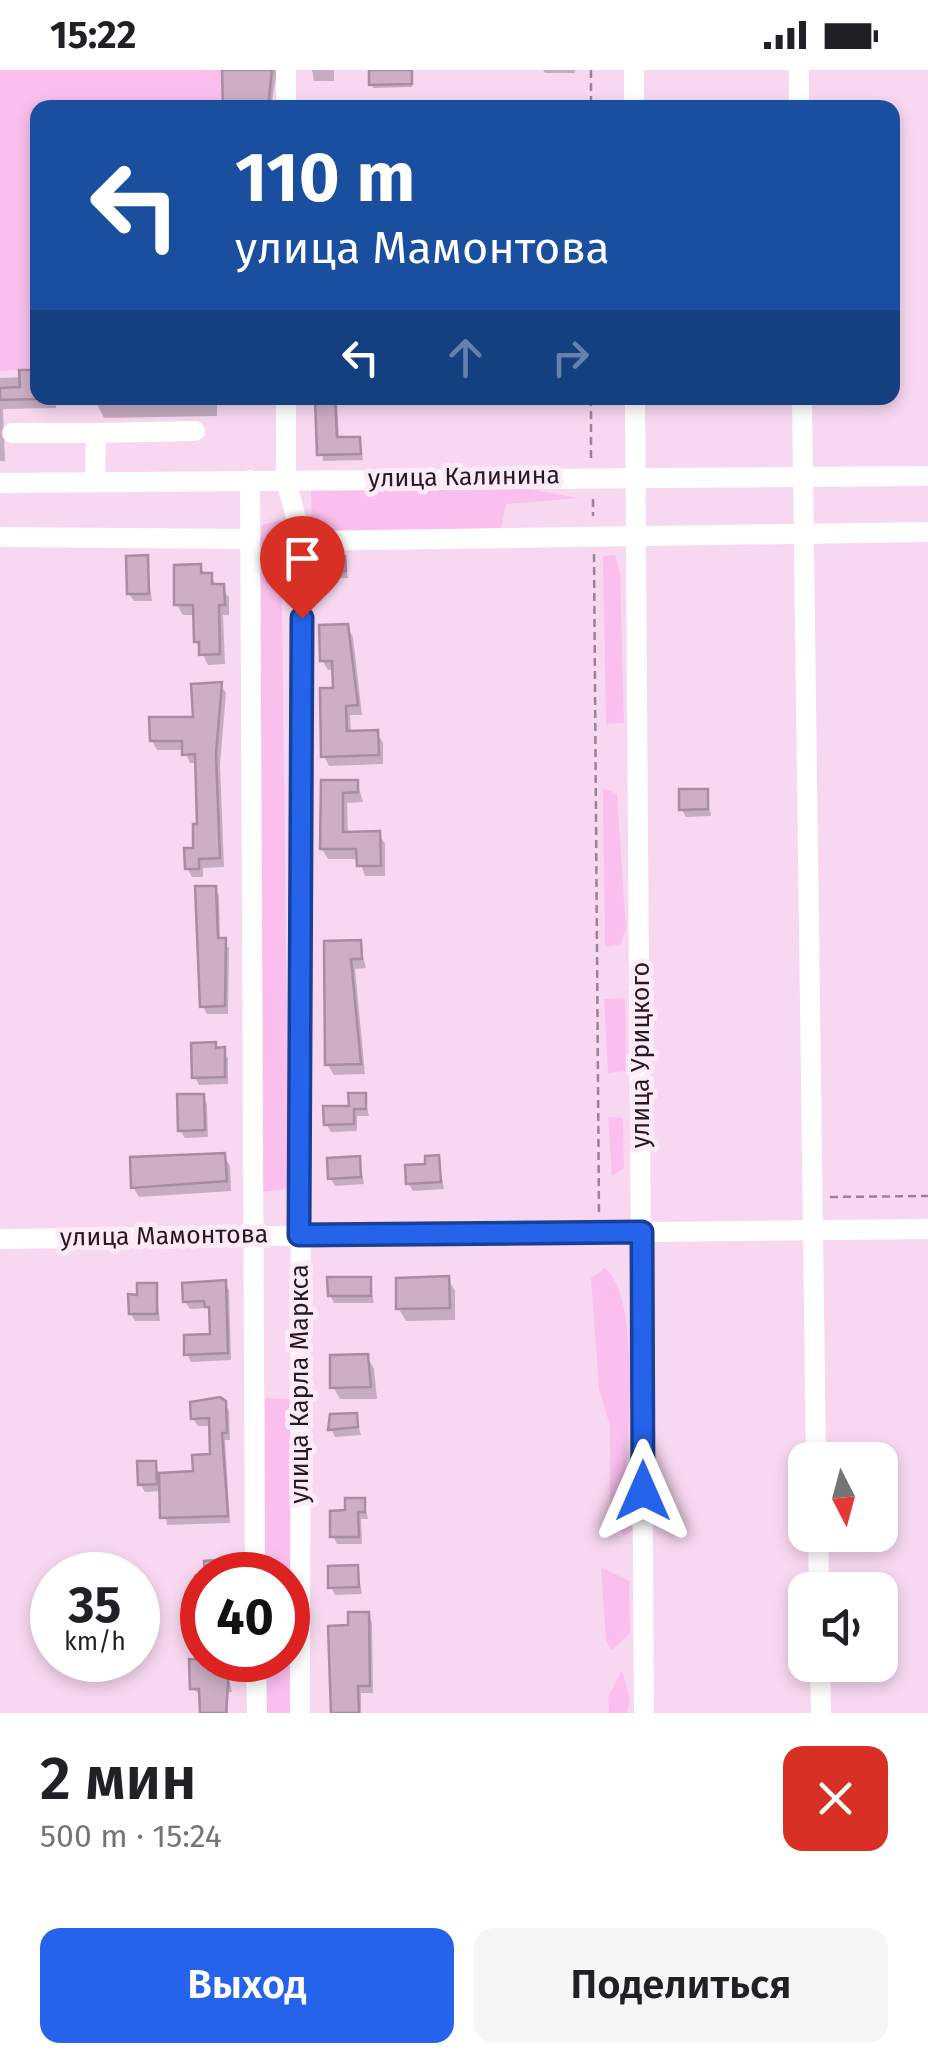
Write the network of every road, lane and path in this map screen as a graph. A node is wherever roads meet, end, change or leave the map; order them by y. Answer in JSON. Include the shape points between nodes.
{"nodes":[{"id":1,"x":286,"y":70,"type":"edge"},
{"id":2,"x":591,"y":70,"type":"edge"},
{"id":3,"x":634,"y":70,"type":"edge"},
{"id":4,"x":799,"y":70,"type":"edge"},
{"id":5,"x":286,"y":100,"type":"edge"},
{"id":6,"x":591,"y":100,"type":"edge"},
{"id":7,"x":634,"y":100,"type":"edge"},
{"id":8,"x":799,"y":100,"type":"edge"},
{"id":9,"x":286,"y":405,"type":"edge"},
{"id":10,"x":592,"y":405,"type":"edge"},
{"id":11,"x":635,"y":405,"type":"edge"},
{"id":12,"x":802,"y":405,"type":"edge"},
{"id":13,"x":195,"y":431,"type":"dead end"},
{"id":14,"x":12,"y":432,"type":"dead end"},
{"id":15,"x":96,"y":433,"type":"junction"},
{"id":16,"x":803,"y":474,"type":"junction"},
{"id":17,"x":592,"y":475,"type":"junction"},
{"id":18,"x":636,"y":475,"type":"junction"},
{"id":19,"x":928,"y":476,"type":"edge"},
{"id":20,"x":250,"y":480,"type":"junction"},
{"id":21,"x":286,"y":480,"type":"junction"},
{"id":22,"x":95,"y":482,"type":"junction"},
{"id":23,"x":0,"y":483,"type":"edge"},
{"id":24,"x":928,"y":532,"type":"edge"},
{"id":25,"x":802,"y":536,"type":"junction"},
{"id":26,"x":0,"y":537,"type":"edge"},
{"id":27,"x":594,"y":538,"type":"junction"},
{"id":28,"x":636,"y":538,"type":"junction"},
{"id":29,"x":248,"y":539,"type":"junction"},
{"id":30,"x":302,"y":541,"type":"junction"},
{"id":31,"x":928,"y":1196,"type":"edge"},
{"id":32,"x":811,"y":1197,"type":"junction"},
{"id":33,"x":928,"y":1229,"type":"edge"},
{"id":34,"x":812,"y":1230,"type":"junction"},
{"id":35,"x":600,"y":1232,"type":"junction"},
{"id":36,"x":642,"y":1232,"type":"junction"},
{"id":37,"x":250,"y":1235,"type":"junction"},
{"id":38,"x":299,"y":1235,"type":"junction"},
{"id":39,"x":0,"y":1239,"type":"edge"},
{"id":40,"x":816,"y":1442,"type":"edge"},
{"id":41,"x":255,"y":1552,"type":"edge"},
{"id":42,"x":256,"y":1682,"type":"edge"},
{"id":43,"x":820,"y":1682,"type":"edge"},
{"id":44,"x":256,"y":1713,"type":"edge"},
{"id":45,"x":300,"y":1713,"type":"edge"},
{"id":46,"x":644,"y":1713,"type":"edge"},
{"id":47,"x":821,"y":1713,"type":"edge"}],
"edges":[{"from":1,"to":5,"type":"street"},
{"from":2,"to":6,"type":"path"},
{"from":3,"to":7,"type":"street"},
{"from":4,"to":8,"type":"street"},
{"from":9,"to":21,"type":"street","name":"улица Карла Маркса"},
{"from":10,"to":17,"type":"path"},
{"from":11,"to":18,"type":"street","name":"улица Урицкого"},
{"from":12,"to":16,"type":"street"},
{"from":13,"to":15,"type":"street"},
{"from":14,"to":15,"type":"street"},
{"from":15,"to":22,"type":"street"},
{"from":16,"to":18,"type":"street","name":"улица Калинина"},
{"from":16,"to":19,"type":"street","name":"улица Калинина"},
{"from":16,"to":25,"type":"street"},
{"from":17,"to":18,"type":"street","name":"улица Калинина"},
{"from":17,"to":21,"type":"street","name":"улица Калинина"},
{"from":17,"to":27,"type":"path"},
{"from":18,"to":28,"type":"street","name":"улица Урицкого"},
{"from":20,"to":21,"type":"street","name":"улица Калинина"},
{"from":20,"to":22,"type":"street","name":"улица Калинина"},
{"from":20,"to":29,"type":"street","name":"улица Карла Маркса"},
{"from":21,"to":30,"type":"street","name":"улица Карла Маркса"},
{"from":22,"to":23,"type":"street","name":"улица Калинина"},
{"from":24,"to":25,"type":"street"},
{"from":25,"to":28,"type":"street"},
{"from":25,"to":32,"type":"street"},
{"from":26,"to":29,"type":"street"},
{"from":27,"to":28,"type":"street"},
{"from":27,"to":30,"type":"street"},
{"from":27,"to":35,"type":"path"},
{"from":28,"to":36,"type":"street","name":"улица Урицкого"},
{"from":29,"to":37,"type":"street","name":"улица Карла Маркса"},
{"from":30,"to":38,"type":"street","name":"улица Карла Маркса"},
{"from":31,"to":32,"type":"path"},
{"from":32,"to":34,"type":"street"},
{"from":33,"to":34,"type":"street","name":"улица Мамонтова"},
{"from":34,"to":36,"type":"street","name":"улица Мамонтова"},
{"from":34,"to":40,"type":"street"},
{"from":35,"to":36,"type":"street","name":"улица Мамонтова"},
{"from":35,"to":38,"type":"street","name":"улица Мамонтова"},
{"from":36,"to":46,"type":"street","name":"улица Урицкого"},
{"from":37,"to":38,"type":"street","name":"улица Мамонтова"},
{"from":37,"to":39,"type":"street","name":"улица Мамонтова"},
{"from":37,"to":41,"type":"street","name":"улица Карла Маркса"},
{"from":38,"to":45,"type":"street","name":"улица Карла Маркса"},
{"from":42,"to":44,"type":"street"},
{"from":43,"to":47,"type":"street"}]}
